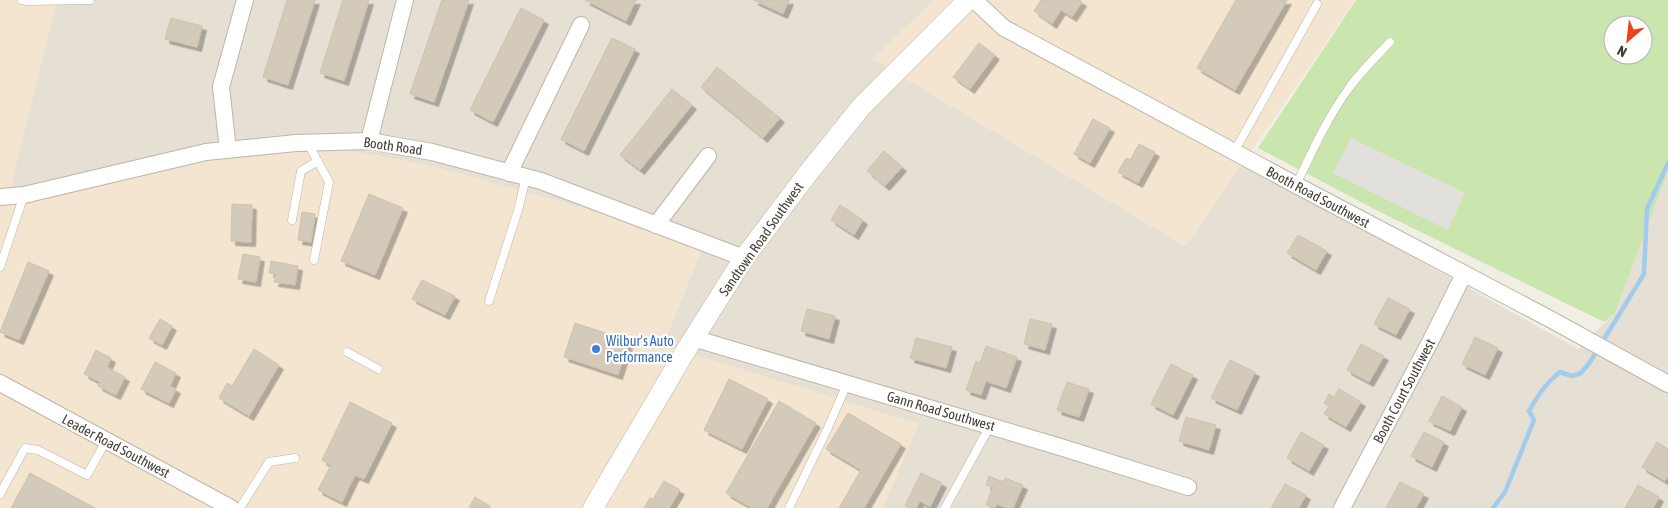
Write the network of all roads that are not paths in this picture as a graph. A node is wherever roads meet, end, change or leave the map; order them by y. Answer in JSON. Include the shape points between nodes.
{"nodes":[{"id":1,"x":22,"y":0,"type":"edge"},
{"id":2,"x":90,"y":0,"type":"edge"},
{"id":3,"x":245,"y":0,"type":"edge"},
{"id":4,"x":405,"y":0,"type":"edge"},
{"id":5,"x":968,"y":0,"type":"edge"},
{"id":6,"x":974,"y":0,"type":"edge"},
{"id":7,"x":1317,"y":4,"type":"dead end"},
{"id":8,"x":581,"y":26,"type":"dead end"},
{"id":9,"x":1390,"y":42,"type":"dead end"},
{"id":10,"x":369,"y":141,"type":"junction"},
{"id":11,"x":307,"y":142,"type":"junction"},
{"id":12,"x":228,"y":150,"type":"junction"},
{"id":13,"x":1234,"y":152,"type":"junction"},
{"id":14,"x":708,"y":156,"type":"dead end"},
{"id":15,"x":318,"y":161,"type":"junction"},
{"id":16,"x":509,"y":173,"type":"junction"},
{"id":17,"x":526,"y":177,"type":"junction"},
{"id":18,"x":1296,"y":185,"type":"junction"},
{"id":19,"x":24,"y":195,"type":"junction"},
{"id":20,"x":0,"y":197,"type":"edge"},
{"id":21,"x":292,"y":220,"type":"dead end"},
{"id":22,"x":656,"y":225,"type":"junction"},
{"id":23,"x":744,"y":258,"type":"junction"},
{"id":24,"x":314,"y":260,"type":"dead end"},
{"id":25,"x":0,"y":267,"type":"edge"},
{"id":26,"x":1464,"y":274,"type":"junction"},
{"id":27,"x":489,"y":301,"type":"dead end"},
{"id":28,"x":693,"y":338,"type":"junction"},
{"id":29,"x":347,"y":352,"type":"dead end"},
{"id":30,"x":378,"y":369,"type":"dead end"},
{"id":31,"x":0,"y":383,"type":"edge"},
{"id":32,"x":847,"y":384,"type":"junction"},
{"id":33,"x":1668,"y":384,"type":"edge"},
{"id":34,"x":990,"y":426,"type":"junction"},
{"id":35,"x":106,"y":440,"type":"junction"},
{"id":36,"x":295,"y":458,"type":"dead end"},
{"id":37,"x":1188,"y":487,"type":"dead end"},
{"id":38,"x":0,"y":494,"type":"edge"},
{"id":39,"x":231,"y":508,"type":"edge"},
{"id":40,"x":240,"y":508,"type":"edge"},
{"id":41,"x":594,"y":508,"type":"edge"},
{"id":42,"x":788,"y":508,"type":"edge"},
{"id":43,"x":945,"y":508,"type":"edge"},
{"id":44,"x":1342,"y":508,"type":"edge"}],
"edges":[{"from":1,"to":2,"type":"lane"},
{"from":3,"to":12,"type":"street","via":[[220,87]]},
{"from":4,"to":10,"type":"street"},
{"from":5,"to":23,"type":"street","name":"Sandtown Road Southwest","via":[[861,108]]},
{"from":6,"to":13,"type":"street","name":"Booth Road Southwest","via":[[1004,28]]},
{"from":7,"to":13,"type":"lane"},
{"from":8,"to":16,"type":"street"},
{"from":9,"to":18,"type":"lane","via":[[1339,102]]},
{"from":10,"to":11,"type":"street","name":"Booth Road"},
{"from":10,"to":16,"type":"street","name":"Booth Road","via":[[432,152]]},
{"from":11,"to":12,"type":"street","name":"Booth Road"},
{"from":11,"to":15,"type":"lane"},
{"from":12,"to":19,"type":"street","name":"Booth Road","via":[[206,152]]},
{"from":13,"to":18,"type":"street","name":"Booth Road Southwest"},
{"from":14,"to":22,"type":"street"},
{"from":15,"to":21,"type":"lane","via":[[301,171]]},
{"from":15,"to":24,"type":"lane","via":[[329,182]]},
{"from":16,"to":17,"type":"street","name":"Booth Road"},
{"from":17,"to":22,"type":"street","name":"Booth Road"},
{"from":17,"to":27,"type":"lane"},
{"from":18,"to":26,"type":"street","name":"Booth Road Southwest"},
{"from":19,"to":20,"type":"street","name":"Booth Road"},
{"from":19,"to":25,"type":"lane"},
{"from":22,"to":23,"type":"street","name":"Booth Road"},
{"from":23,"to":28,"type":"street","name":"Sandtown Road Southwest"},
{"from":26,"to":33,"type":"street","name":"Booth Road Southwest"},
{"from":26,"to":44,"type":"street","name":"Booth Court Southwest"},
{"from":28,"to":32,"type":"street","name":"Gann Road Southwest"},
{"from":28,"to":41,"type":"street","name":"Sandtown Road Southwest"},
{"from":29,"to":30,"type":"lane"},
{"from":31,"to":35,"type":"street","name":"Leader Road Southwest"},
{"from":32,"to":34,"type":"street","name":"Gann Road Southwest"},
{"from":32,"to":42,"type":"lane"},
{"from":34,"to":37,"type":"street","name":"Gann Road Southwest"},
{"from":34,"to":43,"type":"lane"},
{"from":35,"to":38,"type":"lane","via":[[87,475],[38,450],[25,448]]},
{"from":35,"to":39,"type":"street","name":"Leader Road Southwest"},
{"from":36,"to":40,"type":"lane","via":[[269,462]]}]}
